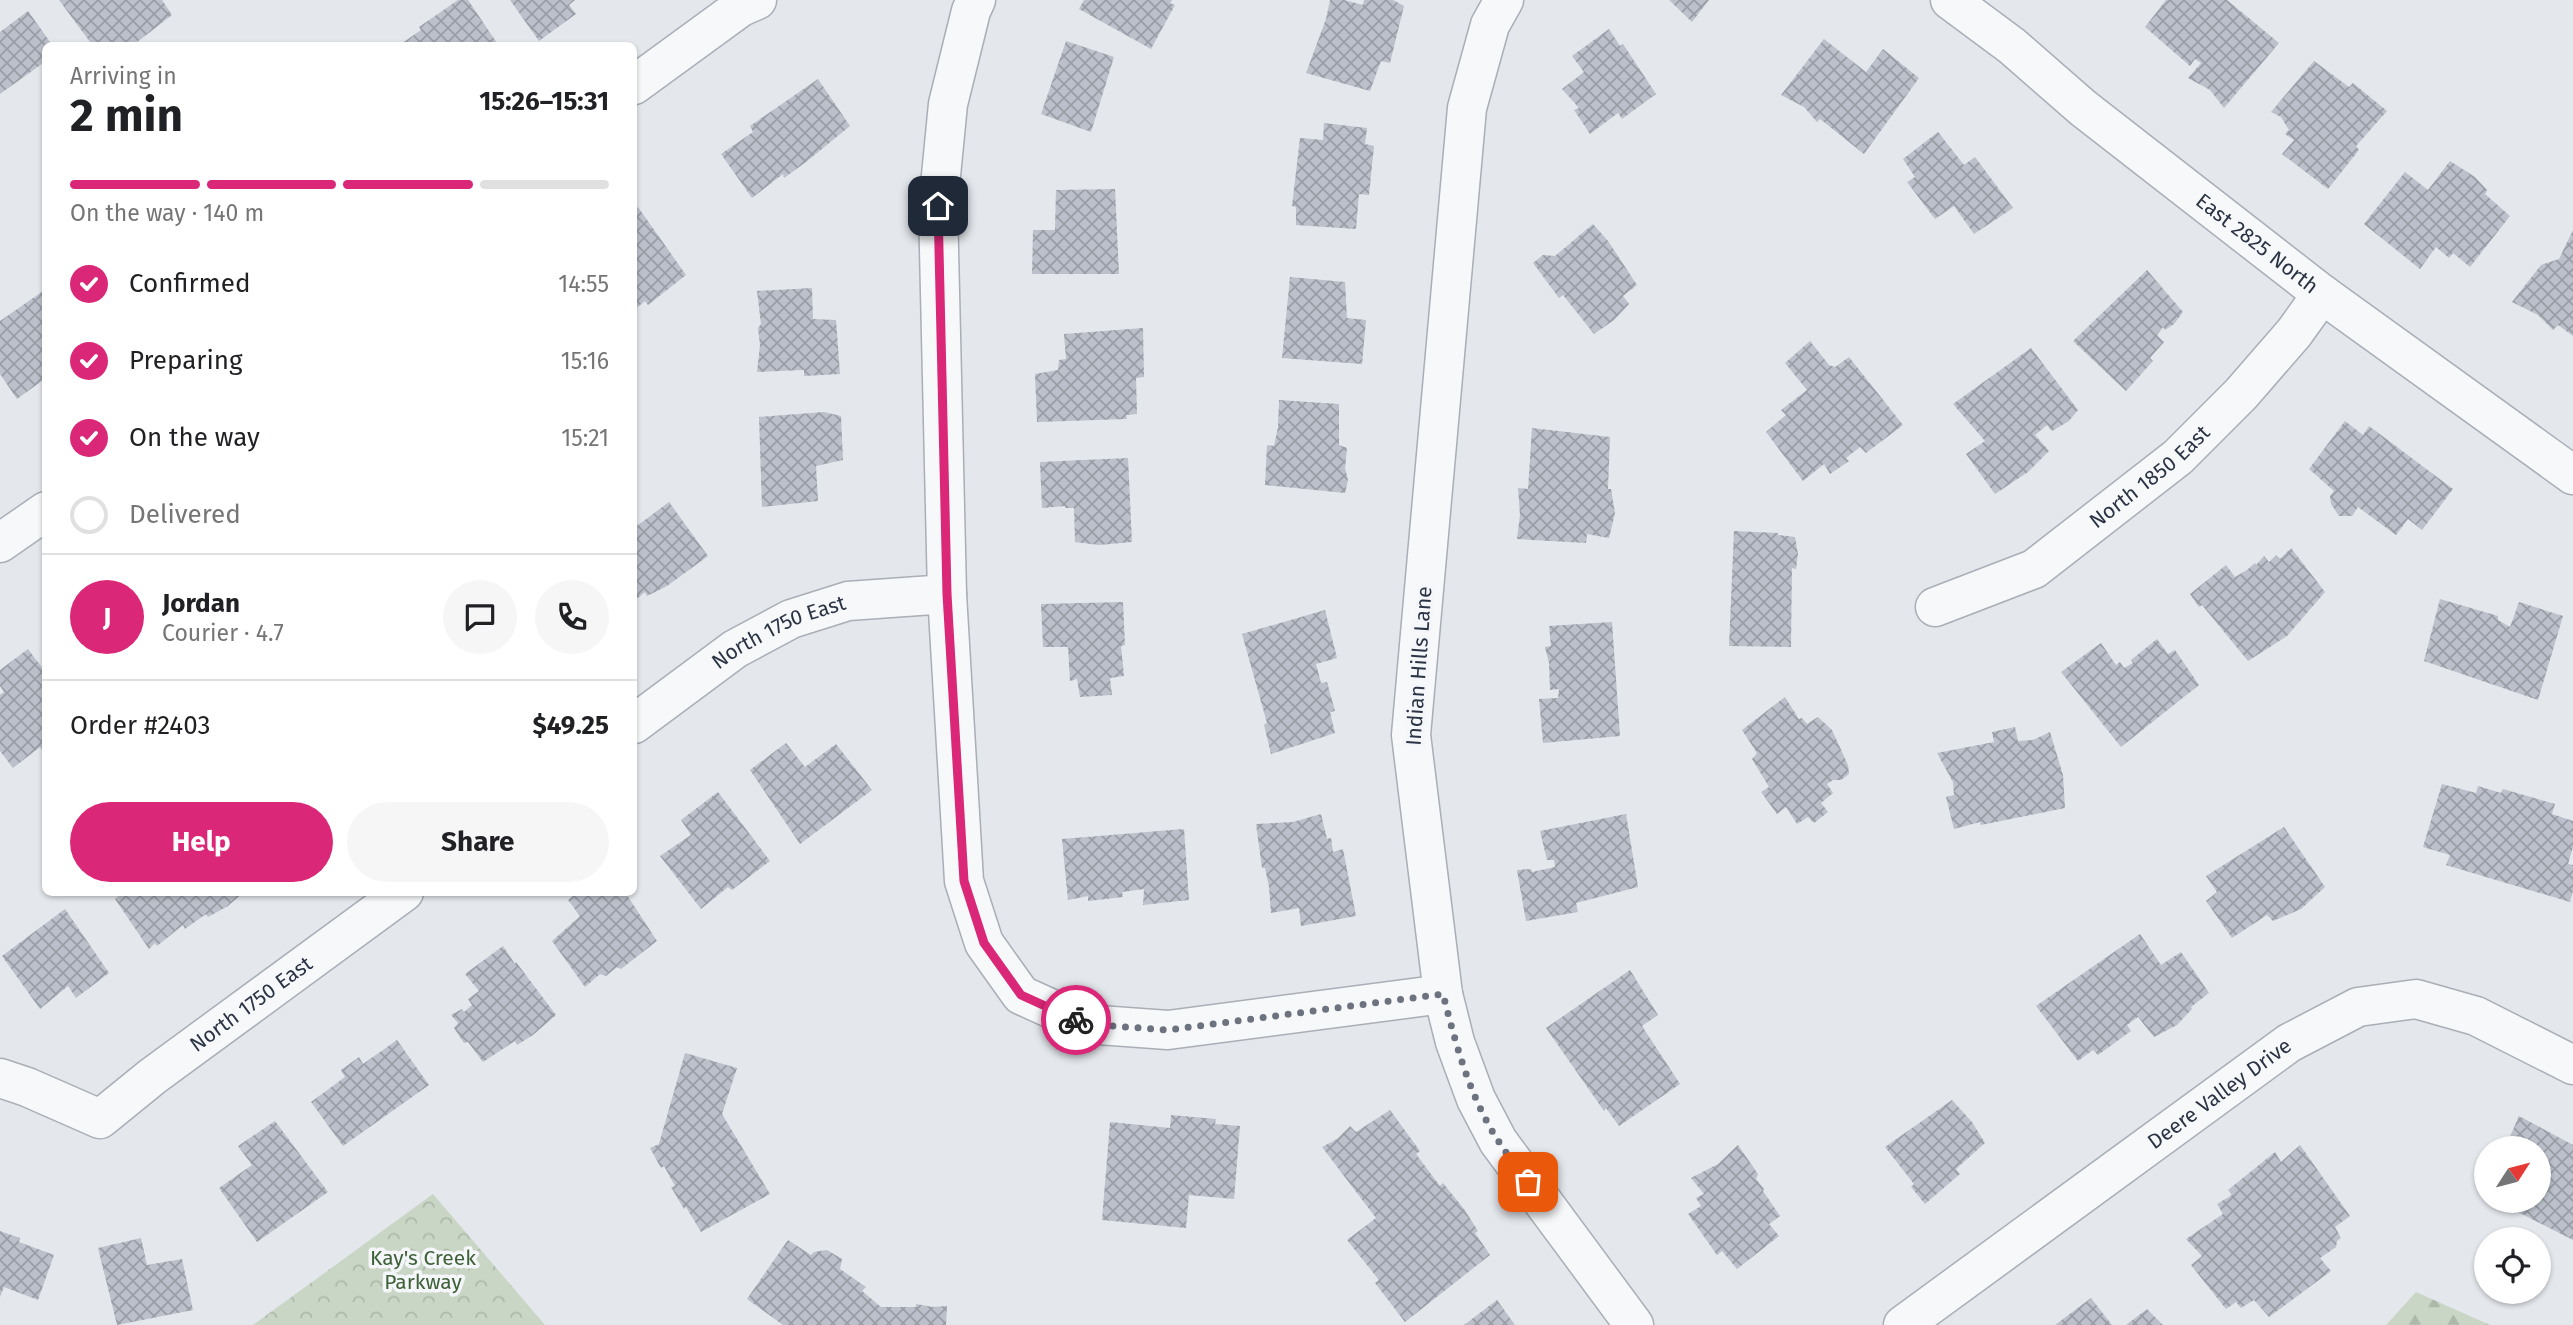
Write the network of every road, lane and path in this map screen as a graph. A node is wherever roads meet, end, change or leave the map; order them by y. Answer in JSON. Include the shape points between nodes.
{"nodes":[{"id":1,"x":757,"y":0,"type":"edge"},
{"id":2,"x":1504,"y":0,"type":"edge"},
{"id":3,"x":1950,"y":0,"type":"edge"},
{"id":4,"x":965,"y":4,"type":"edge"},
{"id":5,"x":637,"y":83,"type":"edge"},
{"id":6,"x":2322,"y":294,"type":"junction"},
{"id":7,"x":2573,"y":475,"type":"edge"},
{"id":8,"x":42,"y":513,"type":"edge"},
{"id":9,"x":0,"y":543,"type":"edge"},
{"id":10,"x":947,"y":594,"type":"junction"},
{"id":11,"x":1935,"y":607,"type":"dead end"},
{"id":12,"x":637,"y":722,"type":"edge"},
{"id":13,"x":399,"y":896,"type":"edge"},
{"id":14,"x":1443,"y":994,"type":"junction"},
{"id":15,"x":2573,"y":1065,"type":"edge"},
{"id":16,"x":0,"y":1078,"type":"edge"},
{"id":17,"x":1634,"y":1325,"type":"edge"},
{"id":18,"x":1903,"y":1325,"type":"edge"}],
"edges":[{"from":1,"to":5,"type":"street"},
{"from":2,"to":14,"type":"street","name":"Indian Hills Lane","via":[[1489,25],[1467,108],[1411,735]]},
{"from":3,"to":6,"type":"street","name":"East 2825 North"},
{"from":4,"to":10,"type":"street","via":[[948,104],[938,206]]},
{"from":6,"to":7,"type":"street","name":"East 2825 North"},
{"from":6,"to":11,"type":"street","name":"North 1850 East","via":[[2241,394],[2178,457],[2034,569]]},
{"from":8,"to":9,"type":"street"},
{"from":10,"to":12,"type":"street","name":"North 1750 East","via":[[848,601],[791,619],[735,649]]},
{"from":10,"to":14,"type":"street","via":[[964,881],[984,943],[1021,995],[1085,1024],[1168,1030]]},
{"from":13,"to":16,"type":"street","name":"North 1750 East","via":[[100,1119]]},
{"from":14,"to":17,"type":"street","name":"Indian Hills Lane","via":[[1476,1099],[1498,1141]]},
{"from":15,"to":18,"type":"street","name":"Deere Valley Drive","via":[[2476,1016],[2416,999],[2358,1007],[2290,1043]]}]}
